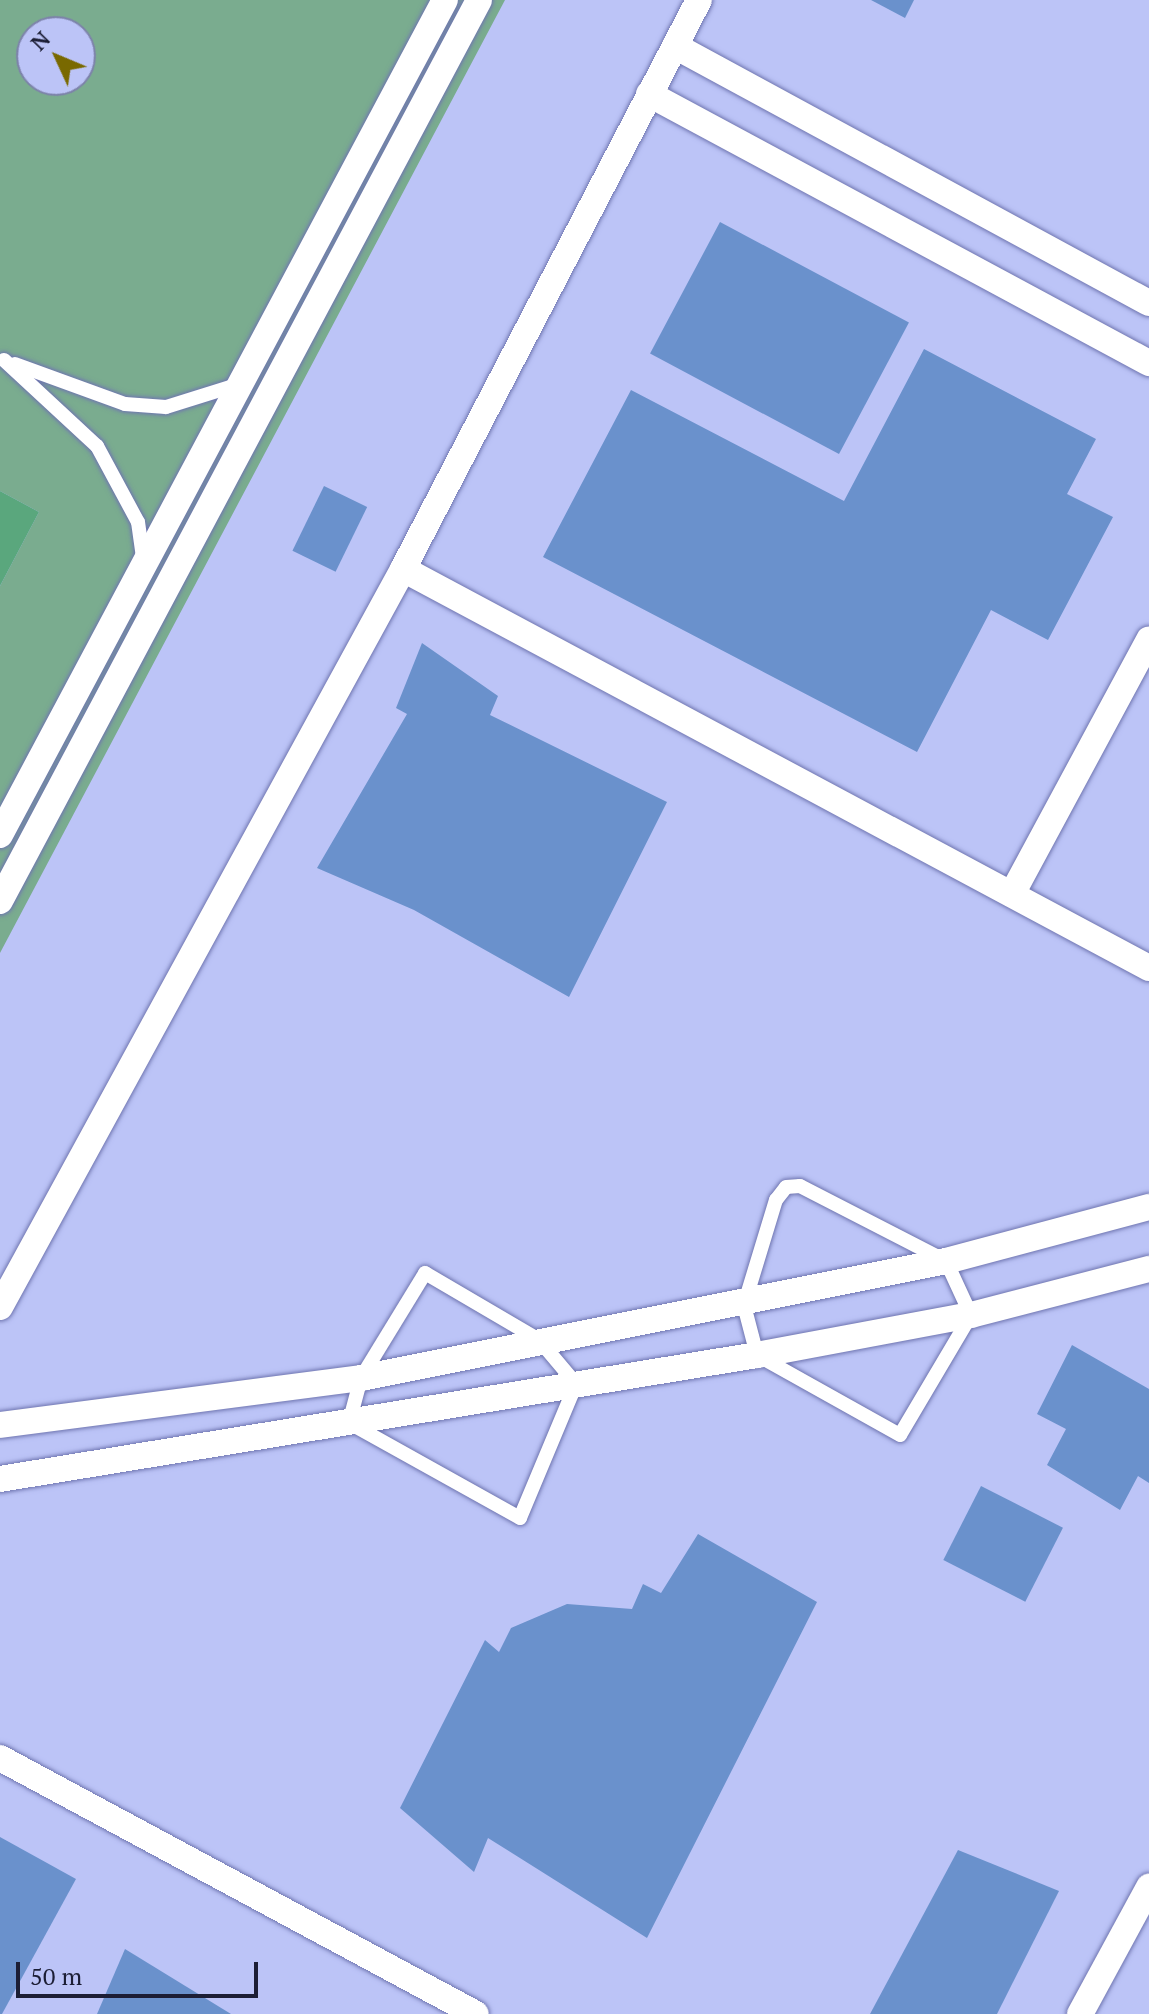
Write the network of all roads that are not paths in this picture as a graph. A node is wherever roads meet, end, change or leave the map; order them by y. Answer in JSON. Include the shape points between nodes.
{"nodes":[{"id":1,"x":445,"y":0,"type":"edge"},
{"id":2,"x":479,"y":0,"type":"edge"},
{"id":3,"x":699,"y":0,"type":"edge"},
{"id":4,"x":675,"y":46,"type":"junction"},
{"id":5,"x":649,"y":94,"type":"junction"},
{"id":6,"x":1149,"y":303,"type":"edge"},
{"id":7,"x":2,"y":359,"type":"edge"},
{"id":8,"x":1149,"y":363,"type":"edge"},
{"id":9,"x":242,"y":382,"type":"junction"},
{"id":10,"x":144,"y":564,"type":"junction"},
{"id":11,"x":403,"y":569,"type":"junction"},
{"id":12,"x":1149,"y":640,"type":"edge"},
{"id":13,"x":0,"y":835,"type":"edge"},
{"id":14,"x":1012,"y":894,"type":"junction"},
{"id":15,"x":0,"y":901,"type":"edge"},
{"id":16,"x":1149,"y":968,"type":"edge"},
{"id":17,"x":1149,"y":1207,"type":"edge"},
{"id":18,"x":946,"y":1261,"type":"junction"},
{"id":19,"x":1149,"y":1269,"type":"edge"},
{"id":20,"x":744,"y":1305,"type":"junction"},
{"id":21,"x":0,"y":1307,"type":"edge"},
{"id":22,"x":971,"y":1315,"type":"junction"},
{"id":23,"x":539,"y":1340,"type":"junction"},
{"id":24,"x":757,"y":1355,"type":"junction"},
{"id":25,"x":361,"y":1378,"type":"junction"},
{"id":26,"x":576,"y":1384,"type":"junction"},
{"id":27,"x":349,"y":1423,"type":"junction"},
{"id":28,"x":0,"y":1425,"type":"edge"},
{"id":29,"x":0,"y":1479,"type":"edge"},
{"id":30,"x":0,"y":1758,"type":"edge"},
{"id":31,"x":1149,"y":1887,"type":"edge"},
{"id":32,"x":476,"y":2014,"type":"edge"},
{"id":33,"x":1080,"y":2014,"type":"edge"}],
"edges":[{"from":1,"to":9,"type":"street"},
{"from":2,"to":15,"type":"street"},
{"from":3,"to":4,"type":"street"},
{"from":4,"to":5,"type":"street"},
{"from":4,"to":6,"type":"street"},
{"from":5,"to":8,"type":"street"},
{"from":5,"to":11,"type":"street"},
{"from":7,"to":9,"type":"lane","via":[[125,404],[205,400]]},
{"from":7,"to":10,"type":"lane","via":[[97,446],[138,522]]},
{"from":9,"to":10,"type":"street"},
{"from":10,"to":13,"type":"street"},
{"from":11,"to":14,"type":"street"},
{"from":11,"to":21,"type":"street"},
{"from":12,"to":14,"type":"street"},
{"from":14,"to":16,"type":"street"},
{"from":17,"to":18,"type":"street"},
{"from":18,"to":20,"type":"street"},
{"from":18,"to":20,"type":"lane","via":[[795,1185],[776,1200]]},
{"from":18,"to":22,"type":"lane"},
{"from":19,"to":22,"type":"street"},
{"from":20,"to":23,"type":"street"},
{"from":20,"to":24,"type":"lane"},
{"from":22,"to":24,"type":"street"},
{"from":22,"to":24,"type":"lane","via":[[900,1435]]},
{"from":23,"to":25,"type":"street"},
{"from":23,"to":25,"type":"lane","via":[[425,1273]]},
{"from":23,"to":26,"type":"lane"},
{"from":24,"to":26,"type":"street"},
{"from":25,"to":27,"type":"lane"},
{"from":25,"to":28,"type":"street"},
{"from":26,"to":27,"type":"street"},
{"from":26,"to":27,"type":"lane","via":[[520,1518]]},
{"from":27,"to":29,"type":"street"},
{"from":30,"to":32,"type":"street"},
{"from":31,"to":33,"type":"street"}]}
